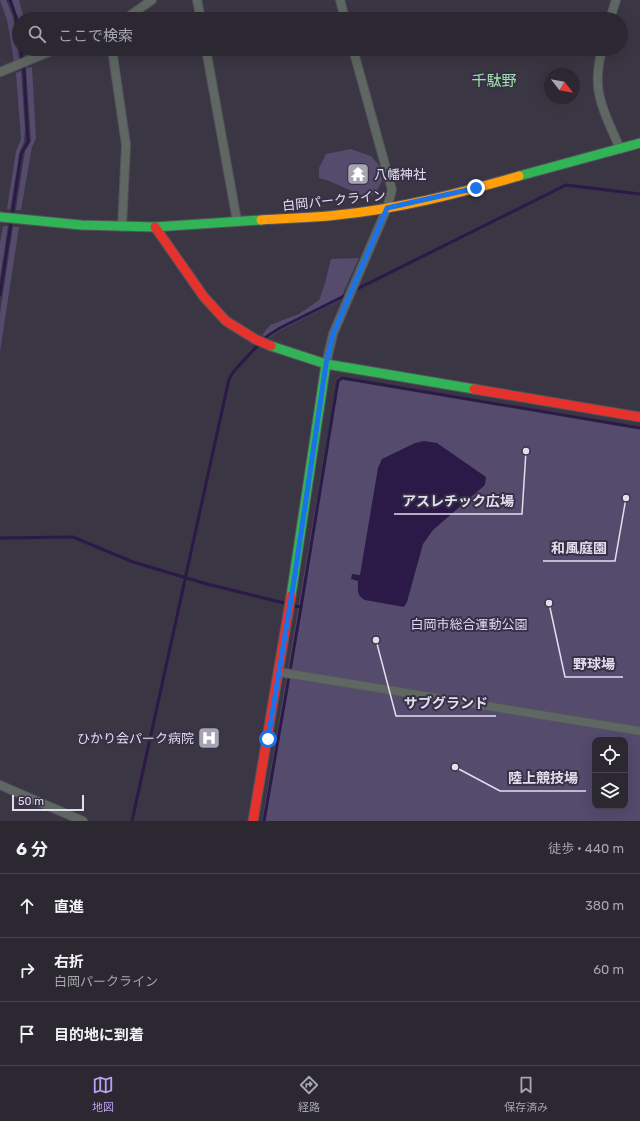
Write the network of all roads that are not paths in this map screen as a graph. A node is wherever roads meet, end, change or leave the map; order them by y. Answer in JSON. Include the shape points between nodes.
{"nodes":[{"id":1,"x":152,"y":0,"type":"edge"},
{"id":2,"x":197,"y":0,"type":"edge"},
{"id":3,"x":340,"y":0,"type":"edge"},
{"id":4,"x":616,"y":0,"type":"edge"},
{"id":5,"x":135,"y":12,"type":"edge"},
{"id":6,"x":200,"y":12,"type":"edge"},
{"id":7,"x":343,"y":12,"type":"edge"},
{"id":8,"x":612,"y":12,"type":"edge"},
{"id":9,"x":39,"y":56,"type":"edge"},
{"id":10,"x":113,"y":56,"type":"edge"},
{"id":11,"x":207,"y":56,"type":"edge"},
{"id":12,"x":355,"y":56,"type":"edge"},
{"id":13,"x":600,"y":56,"type":"edge"},
{"id":14,"x":0,"y":72,"type":"edge"},
{"id":15,"x":640,"y":143,"type":"edge"},
{"id":16,"x":620,"y":149,"type":"junction"},
{"id":17,"x":387,"y":208,"type":"junction"},
{"id":18,"x":1,"y":217,"type":"edge"},
{"id":19,"x":237,"y":221,"type":"junction"},
{"id":20,"x":122,"y":227,"type":"junction"},
{"id":21,"x":155,"y":227,"type":"junction"},
{"id":22,"x":326,"y":364,"type":"junction"},
{"id":23,"x":640,"y":417,"type":"edge"},
{"id":24,"x":285,"y":673,"type":"dead end"},
{"id":25,"x":640,"y":731,"type":"edge"},
{"id":26,"x":0,"y":785,"type":"edge"},
{"id":27,"x":84,"y":821,"type":"edge"},
{"id":28,"x":253,"y":821,"type":"edge"}],
"edges":[{"from":1,"to":5,"type":"street"},
{"from":2,"to":6,"type":"street"},
{"from":3,"to":7,"type":"street"},
{"from":4,"to":8,"type":"street"},
{"from":9,"to":14,"type":"street"},
{"from":10,"to":20,"type":"street","via":[[126,145]]},
{"from":11,"to":19,"type":"street"},
{"from":12,"to":17,"type":"street","via":[[392,190]]},
{"from":13,"to":16,"type":"street","via":[[598,87],[604,110]]},
{"from":15,"to":16,"type":"street","name":"白岡パークライン"},
{"from":16,"to":17,"type":"street","name":"白岡パークライン","via":[[476,188]]},
{"from":17,"to":19,"type":"street","name":"白岡パークライン","via":[[338,215]]},
{"from":17,"to":22,"type":"street","via":[[333,334]]},
{"from":18,"to":20,"type":"street","name":"白岡パークライン"},
{"from":19,"to":21,"type":"street","name":"白岡パークライン"},
{"from":20,"to":21,"type":"street","name":"白岡パークライン"},
{"from":21,"to":22,"type":"street","via":[[204,297],[226,321],[255,339]]},
{"from":22,"to":23,"type":"street"},
{"from":22,"to":28,"type":"street","via":[[295,574]]},
{"from":24,"to":25,"type":"street"},
{"from":26,"to":27,"type":"street"}]}
